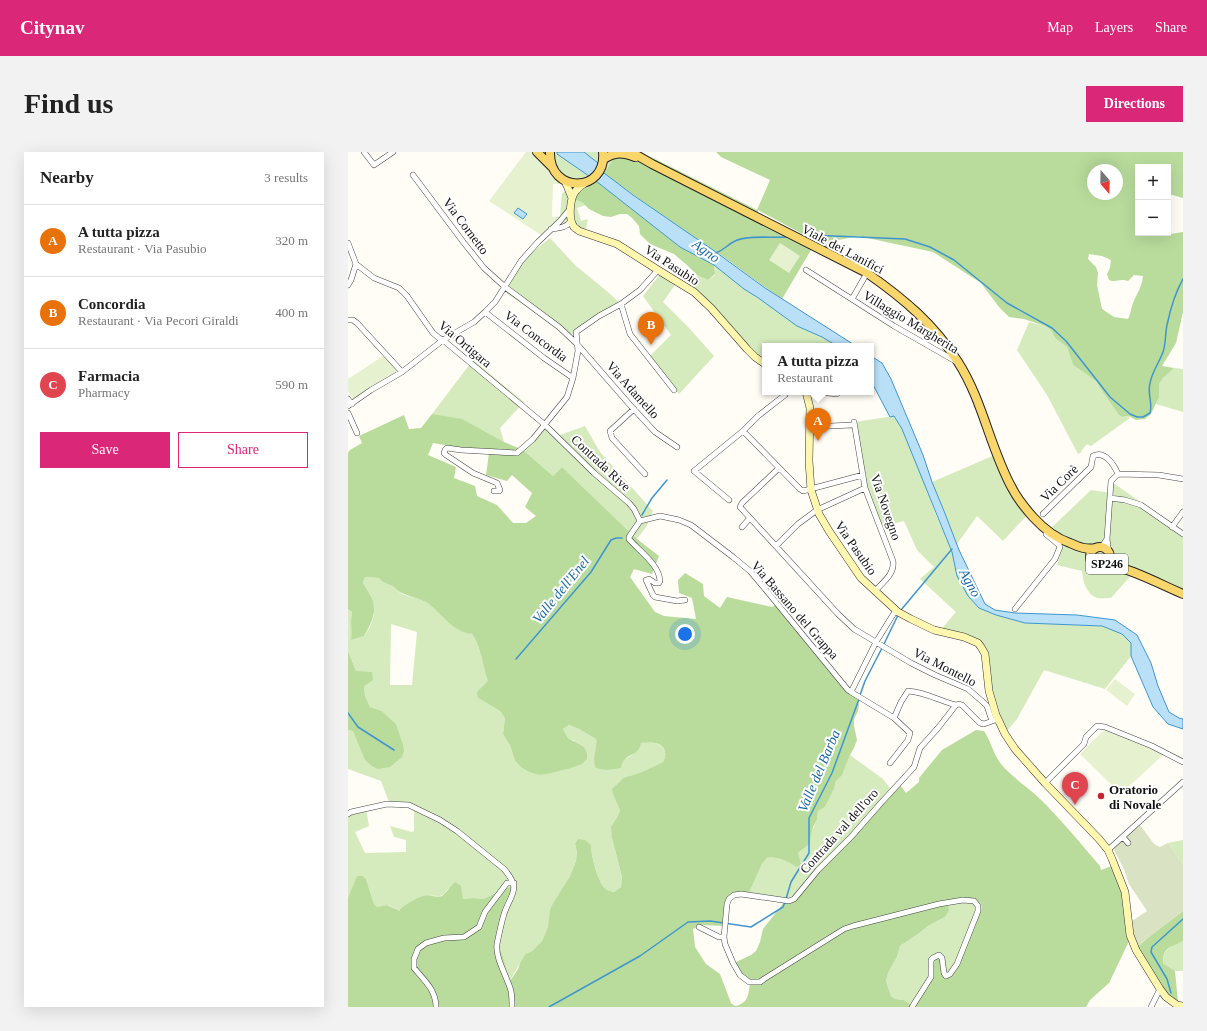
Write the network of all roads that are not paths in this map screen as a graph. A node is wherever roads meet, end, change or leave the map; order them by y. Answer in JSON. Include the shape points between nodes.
{"nodes":[{"id":1,"x":364,"y":152,"type":"edge"},
{"id":2,"x":393,"y":152,"type":"edge"},
{"id":3,"x":537,"y":152,"type":"edge"},
{"id":4,"x":632,"y":152,"type":"edge"},
{"id":5,"x":640,"y":152,"type":"edge"},
{"id":6,"x":550,"y":155,"type":"edge"},
{"id":7,"x":603,"y":159,"type":"edge"},
{"id":8,"x":652,"y":164,"type":"junction"},
{"id":9,"x":552,"y":168,"type":"junction"},
{"id":10,"x":413,"y":175,"type":"dead end"},
{"id":11,"x":565,"y":181,"type":"junction"},
{"id":12,"x":585,"y":182,"type":"junction"},
{"id":13,"x":572,"y":198,"type":"junction"},
{"id":14,"x":571,"y":207,"type":"junction"},
{"id":15,"x":571,"y":221,"type":"junction"},
{"id":16,"x":562,"y":228,"type":"junction"},
{"id":17,"x":551,"y":229,"type":"junction"},
{"id":18,"x":579,"y":230,"type":"junction"},
{"id":19,"x":348,"y":243,"type":"edge"},
{"id":20,"x":356,"y":264,"type":"junction"},
{"id":21,"x":658,"y":270,"type":"junction"},
{"id":22,"x":806,"y":270,"type":"dead end"},
{"id":23,"x":867,"y":273,"type":"junction"},
{"id":24,"x":348,"y":285,"type":"edge"},
{"id":25,"x":505,"y":287,"type":"junction"},
{"id":26,"x":852,"y":299,"type":"junction"},
{"id":27,"x":621,"y":304,"type":"junction"},
{"id":28,"x":485,"y":312,"type":"junction"},
{"id":29,"x":348,"y":320,"type":"edge"},
{"id":30,"x":443,"y":340,"type":"junction"},
{"id":31,"x":576,"y":343,"type":"junction"},
{"id":32,"x":762,"y":362,"type":"edge"},
{"id":33,"x":959,"y":363,"type":"junction"},
{"id":34,"x":402,"y":372,"type":"junction"},
{"id":35,"x":573,"y":378,"type":"junction"},
{"id":36,"x":674,"y":390,"type":"dead end"},
{"id":37,"x":785,"y":395,"type":"dead end"},
{"id":38,"x":807,"y":395,"type":"edge"},
{"id":39,"x":348,"y":399,"type":"edge"},
{"id":40,"x":350,"y":405,"type":"edge"},
{"id":41,"x":634,"y":409,"type":"junction"},
{"id":42,"x":348,"y":413,"type":"edge"},
{"id":43,"x":544,"y":424,"type":"junction"},
{"id":44,"x":809,"y":427,"type":"junction"},
{"id":45,"x":743,"y":431,"type":"junction"},
{"id":46,"x":357,"y":433,"type":"dead end"},
{"id":47,"x":677,"y":447,"type":"dead end"},
{"id":48,"x":779,"y":468,"type":"junction"},
{"id":49,"x":645,"y":474,"type":"dead end"},
{"id":50,"x":1118,"y":474,"type":"junction"},
{"id":51,"x":863,"y":475,"type":"junction"},
{"id":52,"x":1183,"y":479,"type":"edge"},
{"id":53,"x":865,"y":488,"type":"junction"},
{"id":54,"x":811,"y":490,"type":"junction"},
{"id":55,"x":498,"y":491,"type":"dead end"},
{"id":56,"x":1110,"y":498,"type":"junction"},
{"id":57,"x":729,"y":500,"type":"dead end"},
{"id":58,"x":817,"y":510,"type":"junction"},
{"id":59,"x":1183,"y":512,"type":"edge"},
{"id":60,"x":1043,"y":514,"type":"dead end"},
{"id":61,"x":750,"y":518,"type":"junction"},
{"id":62,"x":640,"y":520,"type":"junction"},
{"id":63,"x":742,"y":527,"type":"dead end"},
{"id":64,"x":1172,"y":527,"type":"junction"},
{"id":65,"x":1048,"y":531,"type":"junction"},
{"id":66,"x":1183,"y":534,"type":"edge"},
{"id":67,"x":1107,"y":539,"type":"junction"},
{"id":68,"x":1067,"y":542,"type":"junction"},
{"id":69,"x":776,"y":546,"type":"junction"},
{"id":70,"x":1097,"y":548,"type":"junction"},
{"id":71,"x":1110,"y":555,"type":"junction"},
{"id":72,"x":1090,"y":559,"type":"junction"},
{"id":73,"x":1106,"y":565,"type":"junction"},
{"id":74,"x":1130,"y":571,"type":"junction"},
{"id":75,"x":874,"y":591,"type":"junction"},
{"id":76,"x":1183,"y":594,"type":"edge"},
{"id":77,"x":686,"y":600,"type":"dead end"},
{"id":78,"x":1015,"y":609,"type":"dead end"},
{"id":79,"x":899,"y":612,"type":"junction"},
{"id":80,"x":878,"y":643,"type":"junction"},
{"id":81,"x":851,"y":692,"type":"junction"},
{"id":82,"x":956,"y":705,"type":"junction"},
{"id":83,"x":894,"y":718,"type":"junction"},
{"id":84,"x":995,"y":720,"type":"junction"},
{"id":85,"x":1183,"y":762,"type":"edge"},
{"id":86,"x":890,"y":763,"type":"dead end"},
{"id":87,"x":1183,"y":782,"type":"edge"},
{"id":88,"x":1045,"y":783,"type":"junction"},
{"id":89,"x":348,"y":814,"type":"edge"},
{"id":90,"x":1123,"y":837,"type":"junction"},
{"id":91,"x":1128,"y":843,"type":"dead end"},
{"id":92,"x":1108,"y":850,"type":"junction"},
{"id":93,"x":514,"y":883,"type":"junction"},
{"id":94,"x":699,"y":927,"type":"dead end"},
{"id":95,"x":724,"y":937,"type":"junction"},
{"id":96,"x":1160,"y":989,"type":"junction"},
{"id":97,"x":1183,"y":1006,"type":"edge"},
{"id":98,"x":436,"y":1007,"type":"edge"},
{"id":99,"x":512,"y":1007,"type":"edge"},
{"id":100,"x":912,"y":1007,"type":"edge"},
{"id":101,"x":1152,"y":1007,"type":"edge"}],
"edges":[{"from":1,"to":2,"type":"street","via":[[374,165]]},
{"from":3,"to":9,"type":"main road"},
{"from":4,"to":8,"type":"main road","name":"Viale dei Lanifici"},
{"from":5,"to":8,"type":"street"},
{"from":6,"to":9,"type":"main road"},
{"from":7,"to":8,"type":"main road","name":"Viale dei Lanifici","via":[[621,153]]},
{"from":7,"to":12,"type":"main road","via":[[598,174]]},
{"from":8,"to":23,"type":"main road","name":"Viale dei Lanifici"},
{"from":9,"to":11,"type":"main road"},
{"from":10,"to":25,"type":"street","name":"Via Cornetto","via":[[484,268]]},
{"from":11,"to":12,"type":"main road","via":[[578,184]]},
{"from":11,"to":13,"type":"main road"},
{"from":12,"to":13,"type":"main road"},
{"from":13,"to":14,"type":"main road"},
{"from":14,"to":15,"type":"main road"},
{"from":14,"to":17,"type":"street"},
{"from":15,"to":16,"type":"street"},
{"from":15,"to":18,"type":"main road","name":"Via Pasubio"},
{"from":16,"to":17,"type":"street"},
{"from":16,"to":18,"type":"street"},
{"from":17,"to":25,"type":"street","via":[[520,262]]},
{"from":18,"to":21,"type":"main road","name":"Via Pasubio","via":[[617,244]]},
{"from":19,"to":20,"type":"street"},
{"from":20,"to":24,"type":"street"},
{"from":20,"to":30,"type":"street","name":"Via Ortigara","via":[[374,278],[399,288],[432,333]]},
{"from":21,"to":27,"type":"street","name":"Via Concordia","via":[[640,290]]},
{"from":21,"to":32,"type":"main road","name":"Via Pasubio","via":[[694,292]]},
{"from":22,"to":26,"type":"street","name":"Villaggio Margherita"},
{"from":23,"to":26,"type":"street","name":"Villaggio Margherita"},
{"from":23,"to":33,"type":"main road","name":"Viale dei Lanifici","via":[[892,290],[922,316]]},
{"from":25,"to":28,"type":"street"},
{"from":25,"to":31,"type":"street","name":"Via Cornetto"},
{"from":26,"to":33,"type":"street","name":"Villaggio Margherita"},
{"from":27,"to":31,"type":"street","name":"Via Concordia","via":[[576,332]]},
{"from":27,"to":36,"type":"street","via":[[630,334]]},
{"from":28,"to":30,"type":"street","via":[[474,322]]},
{"from":28,"to":35,"type":"street","name":"Via Concordia"},
{"from":29,"to":34,"type":"street","via":[[357,323]]},
{"from":30,"to":34,"type":"street"},
{"from":30,"to":43,"type":"street","name":"Via Ortigara"},
{"from":31,"to":35,"type":"street","name":"Via Concordia","via":[[578,351]]},
{"from":31,"to":41,"type":"street","name":"Via Adamello"},
{"from":33,"to":65,"type":"main road","name":"Viale dei Lanifici","via":[[1012,489],[1027,510]]},
{"from":34,"to":40,"type":"street"},
{"from":35,"to":43,"type":"street","name":"Via Concordia","via":[[566,398]]},
{"from":37,"to":45,"type":"street"},
{"from":38,"to":44,"type":"main road","name":"Via Pasubio","via":[[810,408]]},
{"from":39,"to":40,"type":"street"},
{"from":41,"to":47,"type":"street","name":"Via Adamello","via":[[655,432]]},
{"from":41,"to":49,"type":"street","via":[[610,431],[612,438]]},
{"from":42,"to":46,"type":"street"},
{"from":43,"to":55,"type":"street","name":"Via Concordia","via":[[533,439],[517,453],[447,448],[445,450],[446,455],[473,473],[497,483]]},
{"from":43,"to":62,"type":"street","name":"Contrada Rive","via":[[629,503]]},
{"from":44,"to":51,"type":"street","name":"Via Novegno","via":[[853,424]]},
{"from":44,"to":54,"type":"main road","name":"Via Pasubio"},
{"from":45,"to":48,"type":"street"},
{"from":45,"to":57,"type":"street","via":[[694,471]]},
{"from":48,"to":54,"type":"street","via":[[800,489]]},
{"from":48,"to":61,"type":"street","name":"Via Montello","via":[[742,503],[740,508]]},
{"from":50,"to":52,"type":"street","via":[[1159,475]]},
{"from":50,"to":56,"type":"street","via":[[1111,481]]},
{"from":50,"to":60,"type":"street","name":"Via Corè","via":[[1111,462],[1103,456],[1093,456],[1091,467]]},
{"from":51,"to":53,"type":"street","name":"Via Novegno"},
{"from":51,"to":54,"type":"street"},
{"from":53,"to":58,"type":"street"},
{"from":53,"to":75,"type":"street","name":"Via Novegno","via":[[893,560],[892,572]]},
{"from":54,"to":58,"type":"main road","name":"Via Pasubio"},
{"from":56,"to":64,"type":"street","via":[[1141,505]]},
{"from":56,"to":67,"type":"street"},
{"from":58,"to":69,"type":"street","via":[[798,524]]},
{"from":58,"to":75,"type":"main road","name":"Via Pasubio","via":[[853,568]]},
{"from":59,"to":64,"type":"street"},
{"from":61,"to":63,"type":"street"},
{"from":61,"to":69,"type":"street","name":"Via Montello"},
{"from":62,"to":77,"type":"street","via":[[629,539],[656,568],[660,576],[659,583],[646,580],[653,595],[658,598]]},
{"from":62,"to":81,"type":"street","name":"Via Bassano del Grappa","via":[[660,516],[679,520],[691,525],[733,557],[750,571]]},
{"from":64,"to":66,"type":"street"},
{"from":65,"to":68,"type":"main road","name":"Viale dei Lanifici"},
{"from":65,"to":78,"type":"street","via":[[1046,534],[1060,547],[1051,564]]},
{"from":67,"to":70,"type":"street"},
{"from":67,"to":71,"type":"street"},
{"from":68,"to":70,"type":"main road","name":"Viale dei Lanifici","via":[[1088,549]]},
{"from":68,"to":72,"type":"main road","name":"Viale dei Lanifici","via":[[1087,554]]},
{"from":69,"to":80,"type":"street","name":"Via Montello","via":[[838,614],[854,629]]},
{"from":70,"to":71,"type":"main road","name":"Viale dei Lanifici","number":"SP246","via":[[1103,548]]},
{"from":70,"to":72,"type":"main road","number":"SP246","via":[[1091,553]]},
{"from":71,"to":73,"type":"main road","number":"SP246"},
{"from":71,"to":74,"type":"main road","name":"Viale dei Lanifici","number":"SP246","via":[[1113,561]]},
{"from":72,"to":73,"type":"main road","name":"Viale dei Lanifici","number":"SP246","via":[[1096,566]]},
{"from":73,"to":74,"type":"main road","name":"Viale dei Lanifici","number":"SP246"},
{"from":74,"to":76,"type":"main road","name":"Viale dei Lanifici","number":"SP246"},
{"from":75,"to":79,"type":"main road","name":"Via Pasubio"},
{"from":79,"to":80,"type":"street"},
{"from":79,"to":84,"type":"main road","name":"Via Pasubio","via":[[934,630],[974,641],[981,646]]},
{"from":80,"to":81,"type":"street"},
{"from":80,"to":84,"type":"street","name":"Via Montello","via":[[935,675],[968,689],[983,702]]},
{"from":81,"to":83,"type":"street","name":"Via Bassano del Grappa"},
{"from":82,"to":83,"type":"street","via":[[908,691]]},
{"from":82,"to":84,"type":"street","via":[[962,705],[984,724]]},
{"from":82,"to":95,"type":"street","name":"Contrada val dell'oro","via":[[920,748],[914,767],[794,899],[786,901],[734,895],[729,899]]},
{"from":83,"to":86,"type":"street","name":"Via Bassano del Grappa","via":[[910,733],[908,740]]},
{"from":84,"to":88,"type":"main road","via":[[1015,749]]},
{"from":85,"to":88,"type":"street","via":[[1152,746],[1097,726],[1086,737],[1084,744]]},
{"from":87,"to":90,"type":"street"},
{"from":88,"to":92,"type":"main road"},
{"from":89,"to":93,"type":"street","via":[[388,804],[409,805],[457,831],[504,869]]},
{"from":90,"to":91,"type":"street"},
{"from":90,"to":92,"type":"street"},
{"from":92,"to":96,"type":"main road","via":[[1125,892],[1130,935],[1136,950]]},
{"from":93,"to":98,"type":"street","via":[[507,883],[485,912],[479,927],[464,937],[444,938],[426,943],[418,949],[414,968],[434,993]]},
{"from":93,"to":99,"type":"street","via":[[513,895],[502,921],[497,947],[511,992]]},
{"from":94,"to":95,"type":"street"},
{"from":95,"to":100,"type":"street","name":"Contrada val dell'oro","via":[[740,975],[749,982],[760,982],[849,928],[939,904],[974,901],[978,911],[957,964],[946,976],[942,958],[933,958],[931,977]]},
{"from":96,"to":97,"type":"main road","via":[[1166,997]]},
{"from":96,"to":101,"type":"street"}]}
